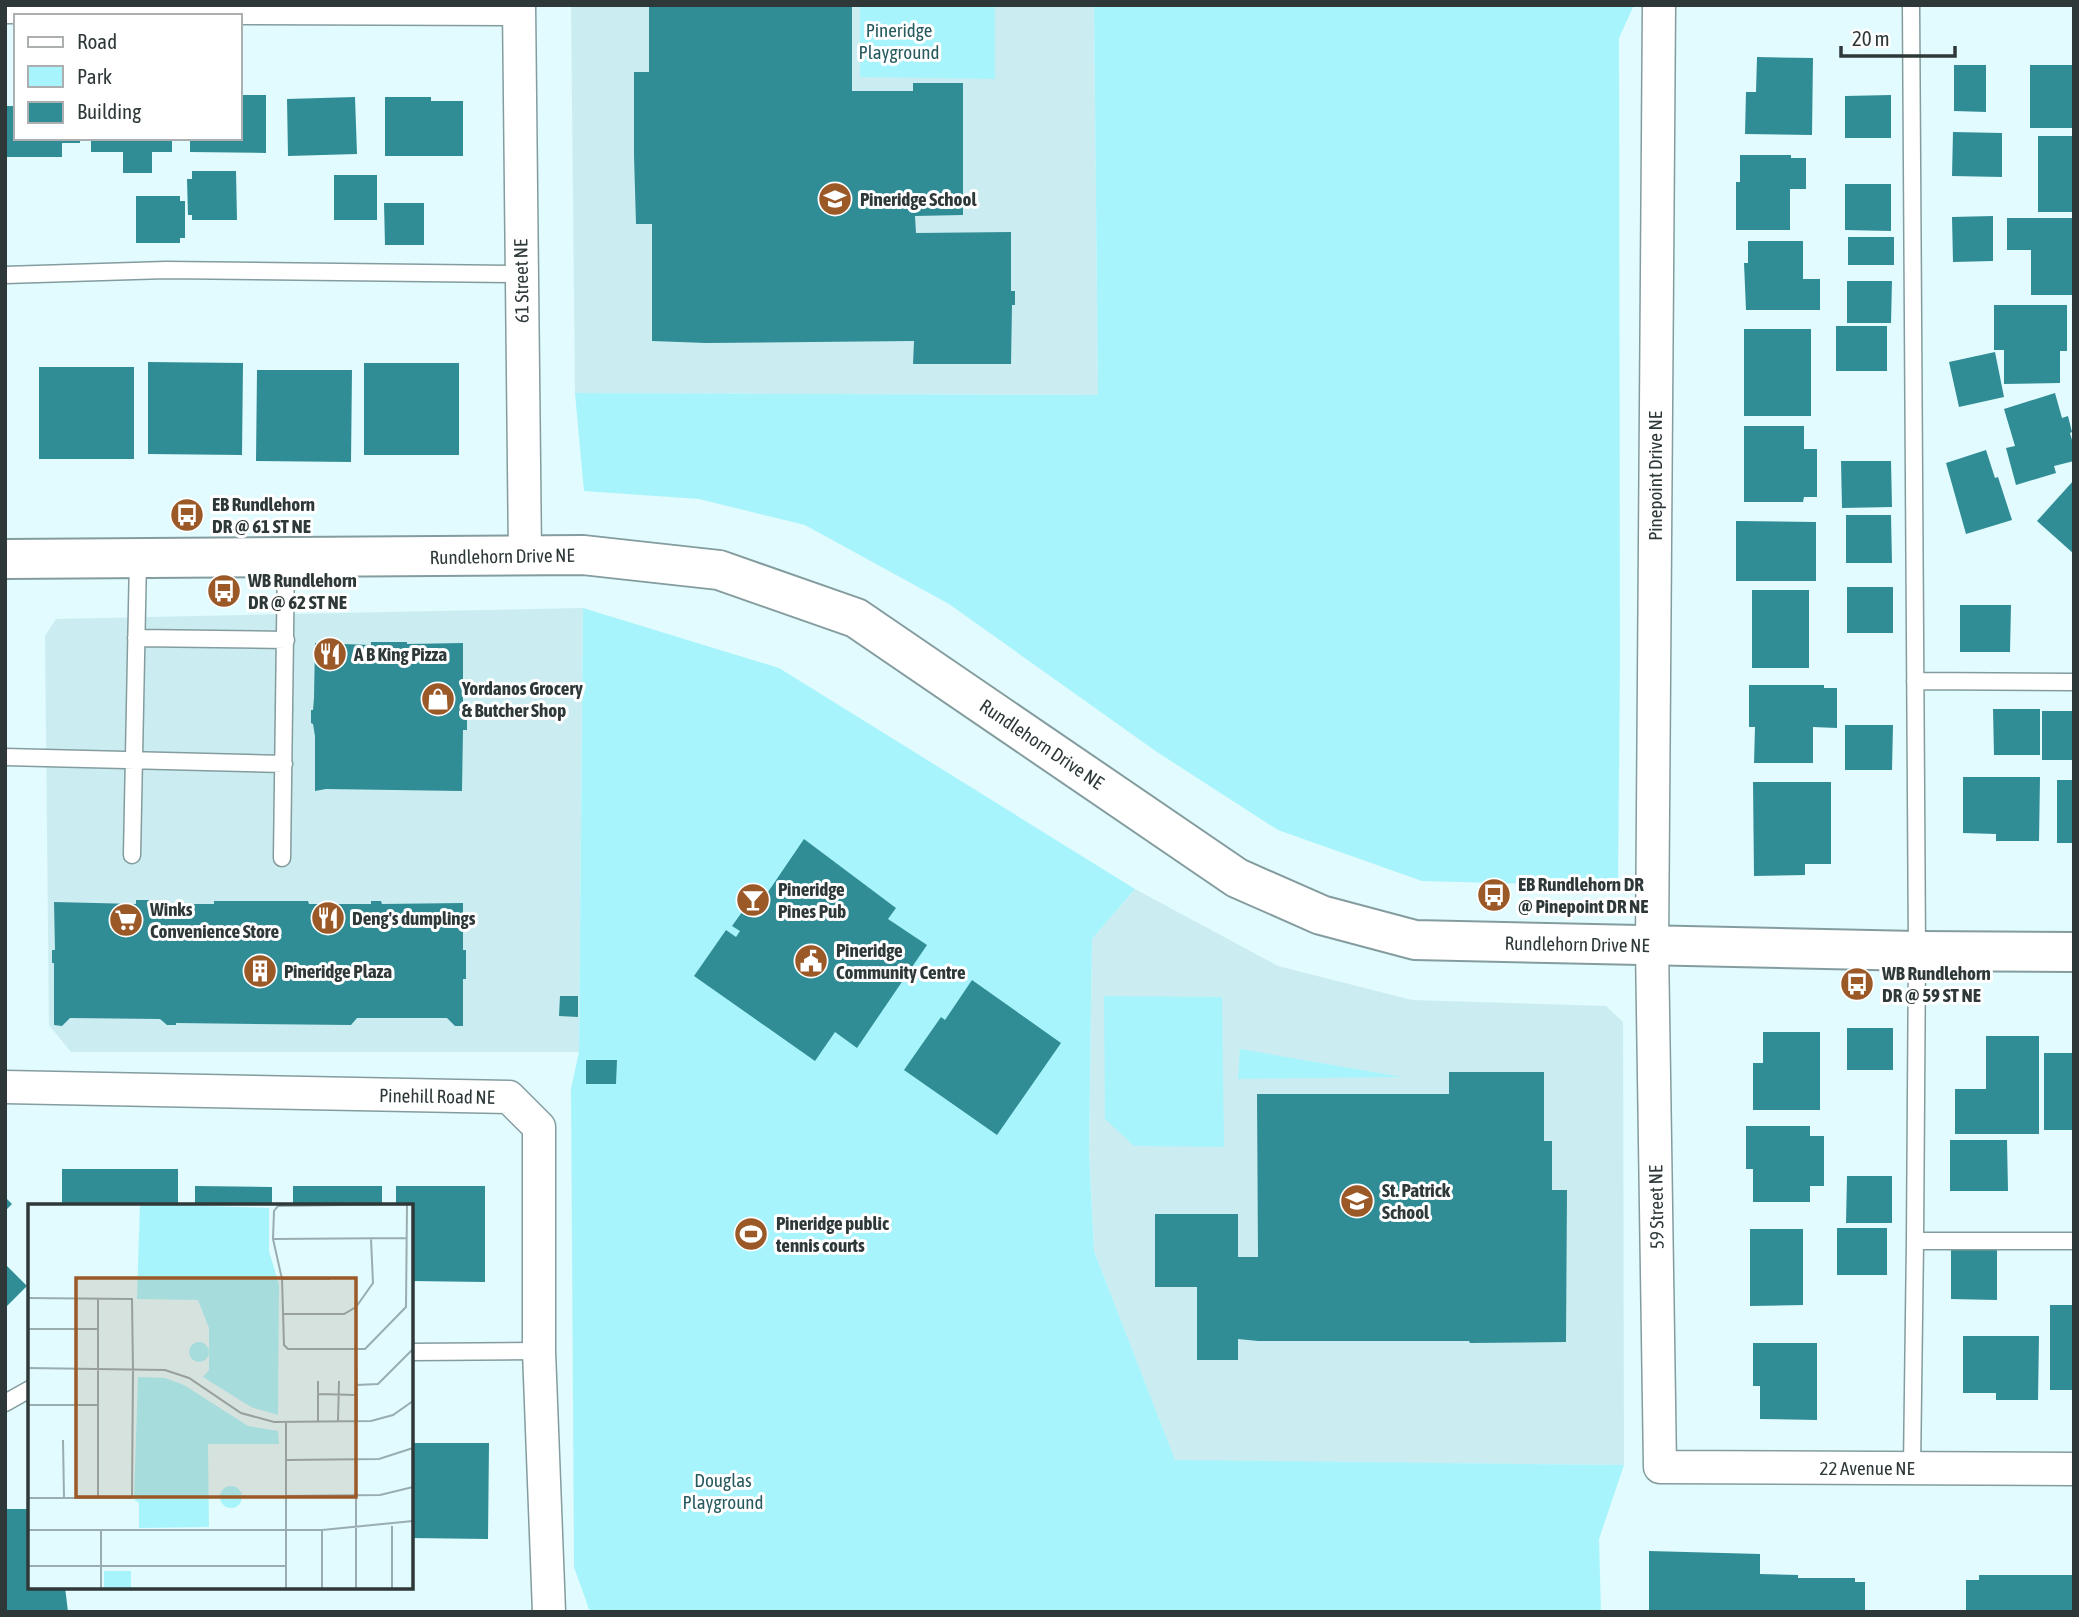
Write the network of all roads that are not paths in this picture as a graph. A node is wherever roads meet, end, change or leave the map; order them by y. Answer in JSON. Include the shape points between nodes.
{"nodes":[{"id":1,"x":1659,"y":5,"type":"edge"},
{"id":2,"x":1912,"y":5,"type":"edge"},
{"id":3,"x":5,"y":6,"type":"edge"},
{"id":4,"x":519,"y":7,"type":"edge"},
{"id":5,"x":520,"y":274,"type":"junction"},
{"id":6,"x":5,"y":275,"type":"edge"},
{"id":7,"x":525,"y":556,"type":"junction"},
{"id":8,"x":138,"y":558,"type":"junction"},
{"id":9,"x":286,"y":558,"type":"junction"},
{"id":10,"x":5,"y":559,"type":"edge"},
{"id":11,"x":136,"y":638,"type":"junction"},
{"id":12,"x":285,"y":640,"type":"junction"},
{"id":13,"x":1915,"y":681,"type":"junction"},
{"id":14,"x":2074,"y":682,"type":"edge"},
{"id":15,"x":5,"y":757,"type":"edge"},
{"id":16,"x":134,"y":759,"type":"junction"},
{"id":17,"x":284,"y":764,"type":"junction"},
{"id":18,"x":132,"y":855,"type":"dead end"},
{"id":19,"x":282,"y":858,"type":"dead end"},
{"id":20,"x":1652,"y":946,"type":"junction"},
{"id":21,"x":1917,"y":951,"type":"junction"},
{"id":22,"x":2074,"y":952,"type":"edge"},
{"id":23,"x":5,"y":1087,"type":"edge"},
{"id":24,"x":1915,"y":1241,"type":"junction"},
{"id":25,"x":2074,"y":1241,"type":"edge"},
{"id":26,"x":539,"y":1351,"type":"junction"},
{"id":27,"x":413,"y":1352,"type":"edge"},
{"id":28,"x":28,"y":1390,"type":"edge"},
{"id":29,"x":5,"y":1403,"type":"edge"},
{"id":30,"x":1660,"y":1468,"type":"joint"},
{"id":31,"x":1912,"y":1468,"type":"junction"},
{"id":32,"x":2074,"y":1469,"type":"edge"},
{"id":33,"x":549,"y":1612,"type":"edge"}],
"edges":[{"from":1,"to":20,"type":"street","name":"Pinepoint Drive NE"},
{"from":2,"to":13,"type":"lane"},
{"from":3,"to":4,"type":"street"},
{"from":4,"to":5,"type":"street","name":"61 Street NE"},
{"from":5,"to":6,"type":"lane","via":[[166,270]]},
{"from":5,"to":7,"type":"street","name":"61 Street NE"},
{"from":7,"to":9,"type":"street","name":"Rundlehorn Drive NE"},
{"from":7,"to":20,"type":"street","name":"Rundlehorn Drive NE","via":[[583,555],[719,570],[856,618],[1237,877],[1321,915],[1415,940]]},
{"from":8,"to":9,"type":"street","name":"Rundlehorn Drive NE"},
{"from":8,"to":10,"type":"street","name":"Rundlehorn Drive NE"},
{"from":8,"to":11,"type":"lane"},
{"from":9,"to":12,"type":"lane"},
{"from":11,"to":12,"type":"lane"},
{"from":11,"to":16,"type":"lane"},
{"from":12,"to":17,"type":"lane"},
{"from":13,"to":14,"type":"lane"},
{"from":13,"to":21,"type":"lane"},
{"from":15,"to":16,"type":"lane"},
{"from":16,"to":17,"type":"lane"},
{"from":16,"to":18,"type":"lane"},
{"from":17,"to":19,"type":"lane"},
{"from":20,"to":21,"type":"street","name":"Rundlehorn Drive NE"},
{"from":20,"to":30,"type":"street","name":"59 Street NE"},
{"from":21,"to":22,"type":"street","name":"Rundlehorn Drive NE"},
{"from":21,"to":24,"type":"lane"},
{"from":23,"to":26,"type":"street","name":"Pinehill Road NE","via":[[509,1097],[539,1127]]},
{"from":24,"to":25,"type":"lane"},
{"from":24,"to":31,"type":"lane"},
{"from":26,"to":27,"type":"lane"},
{"from":26,"to":33,"type":"street","name":"Pinehill Road NE"},
{"from":28,"to":29,"type":"lane"},
{"from":30,"to":31,"type":"street","name":"22 Avenue NE"},
{"from":31,"to":32,"type":"street","name":"22 Avenue NE"}]}
